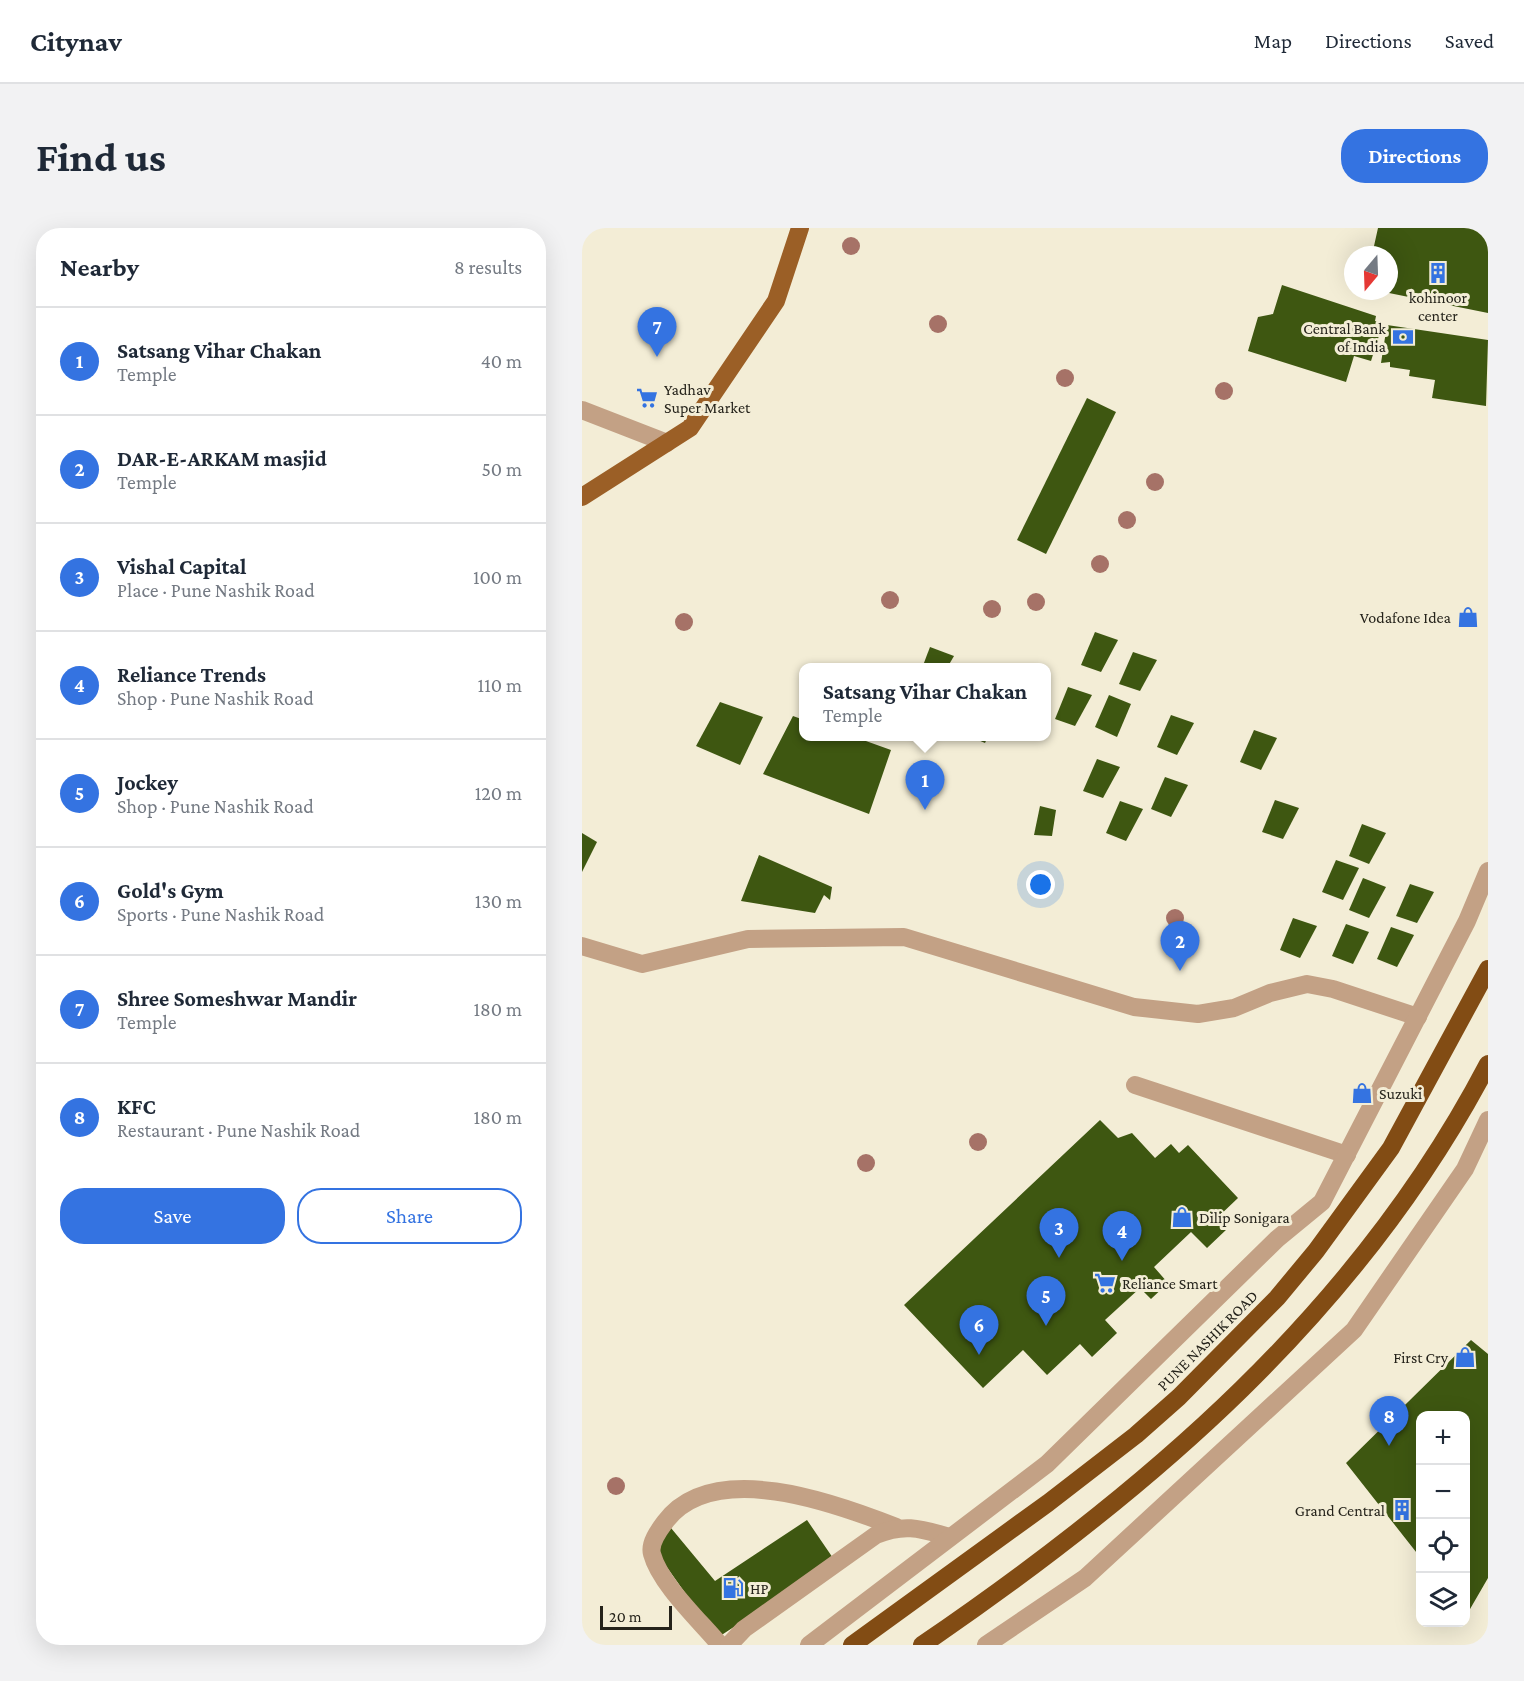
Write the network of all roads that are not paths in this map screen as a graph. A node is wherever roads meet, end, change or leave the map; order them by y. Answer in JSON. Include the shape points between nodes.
{"nodes":[{"id":1,"x":800,"y":228,"type":"edge"},
{"id":2,"x":582,"y":410,"type":"edge"},
{"id":3,"x":667,"y":443,"type":"junction"},
{"id":4,"x":582,"y":497,"type":"edge"},
{"id":5,"x":1488,"y":871,"type":"edge"},
{"id":6,"x":582,"y":946,"type":"edge"},
{"id":7,"x":1488,"y":969,"type":"edge"},
{"id":8,"x":1418,"y":1017,"type":"junction"},
{"id":9,"x":1488,"y":1064,"type":"edge"},
{"id":10,"x":1135,"y":1085,"type":"dead end"},
{"id":11,"x":1488,"y":1120,"type":"edge"},
{"id":12,"x":1488,"y":1149,"type":"edge"},
{"id":13,"x":1347,"y":1155,"type":"junction"},
{"id":14,"x":1465,"y":1169,"type":"junction"},
{"id":15,"x":896,"y":1527,"type":"junction"},
{"id":16,"x":950,"y":1537,"type":"junction"},
{"id":17,"x":720,"y":1645,"type":"edge"},
{"id":18,"x":729,"y":1645,"type":"edge"},
{"id":19,"x":809,"y":1645,"type":"edge"},
{"id":20,"x":852,"y":1645,"type":"edge"},
{"id":21,"x":922,"y":1645,"type":"edge"},
{"id":22,"x":986,"y":1645,"type":"edge"}],
"edges":[{"from":1,"to":3,"type":"main road","via":[[776,301],[690,428]]},
{"from":2,"to":3,"type":"street"},
{"from":3,"to":4,"type":"main road"},
{"from":5,"to":8,"type":"street"},
{"from":6,"to":8,"type":"street","via":[[642,964],[748,939],[904,937],[1134,1007],[1198,1014],[1234,1008],[1270,993],[1307,984]]},
{"from":7,"to":20,"type":"highway","name":"PUNE NASHIK ROAD","via":[[1391,1148],[1277,1298],[1136,1435],[1029,1518]]},
{"from":8,"to":13,"type":"street"},
{"from":9,"to":21,"type":"highway","via":[[1424,1170],[1307,1324],[1161,1466]]},
{"from":10,"to":13,"type":"street"},
{"from":11,"to":14,"type":"street"},
{"from":12,"to":14,"type":"street"},
{"from":13,"to":16,"type":"street","via":[[1322,1202],[1277,1239],[1047,1464]]},
{"from":14,"to":22,"type":"street","via":[[1354,1330],[1085,1578]]},
{"from":15,"to":16,"type":"street"},
{"from":15,"to":17,"type":"street","via":[[829,1503],[749,1488],[692,1498],[675,1508],[656,1534],[651,1552],[661,1574]]},
{"from":15,"to":18,"type":"street","via":[[876,1535],[838,1561],[744,1629]]},
{"from":16,"to":19,"type":"street"}]}
